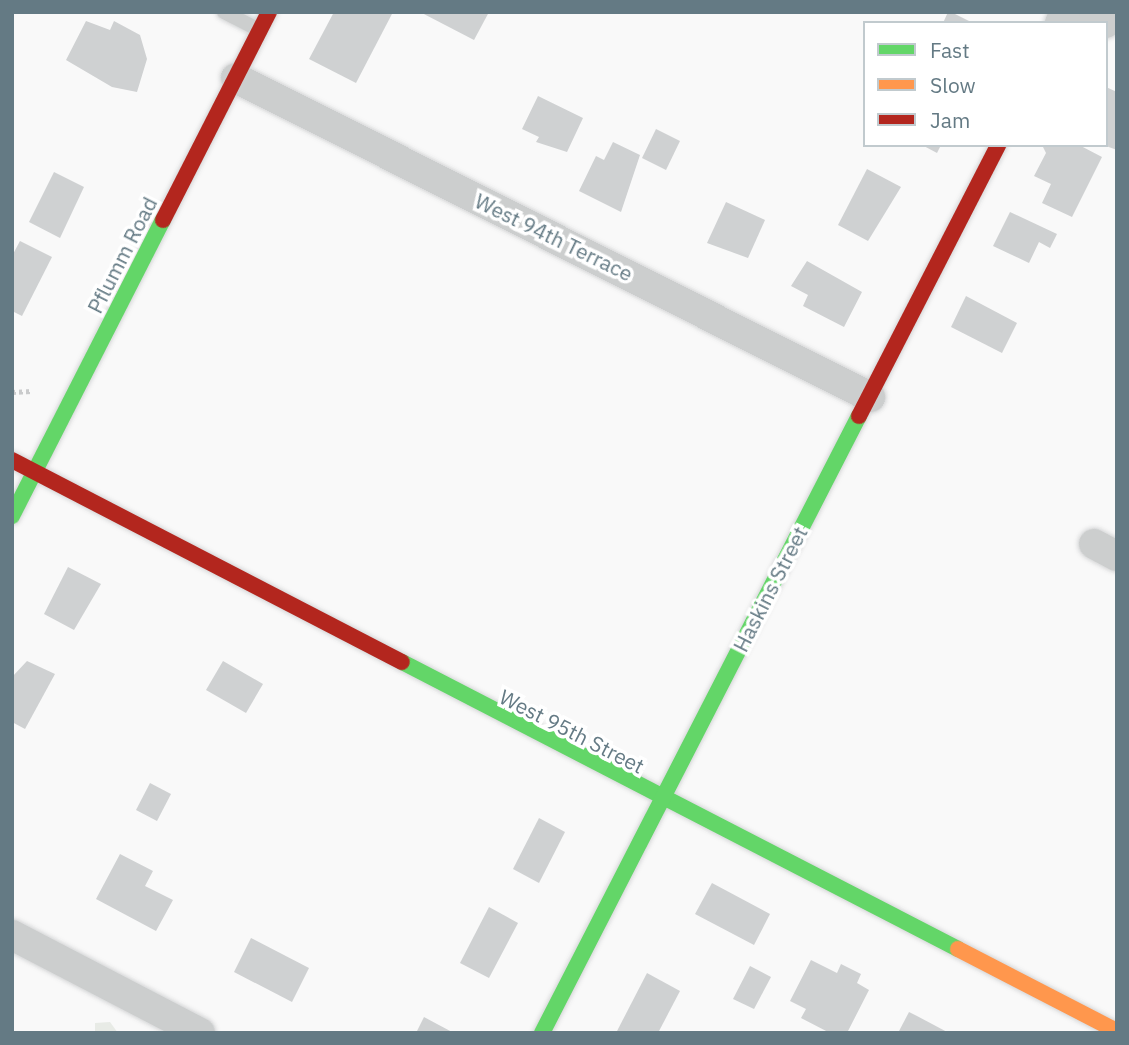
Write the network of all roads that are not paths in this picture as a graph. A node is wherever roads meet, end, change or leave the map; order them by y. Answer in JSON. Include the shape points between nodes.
{"nodes":[{"id":1,"x":224,"y":12,"type":"edge"},
{"id":2,"x":270,"y":12,"type":"edge"},
{"id":3,"x":1085,"y":12,"type":"edge"},
{"id":4,"x":1102,"y":21,"type":"edge"},
{"id":5,"x":260,"y":31,"type":"junction"},
{"id":6,"x":236,"y":78,"type":"junction"},
{"id":7,"x":997,"y":147,"type":"edge"},
{"id":8,"x":870,"y":397,"type":"junction"},
{"id":9,"x":12,"y":460,"type":"edge"},
{"id":10,"x":35,"y":472,"type":"junction"},
{"id":11,"x":12,"y":516,"type":"edge"},
{"id":12,"x":663,"y":801,"type":"junction"},
{"id":13,"x":12,"y":934,"type":"edge"},
{"id":14,"x":1117,"y":1031,"type":"edge"},
{"id":15,"x":200,"y":1033,"type":"edge"},
{"id":16,"x":542,"y":1033,"type":"edge"}],
"edges":[{"from":1,"to":5,"type":"lane"},
{"from":2,"to":5,"type":"main road","name":"Pflumm Road"},
{"from":3,"to":4,"type":"street"},
{"from":5,"to":6,"type":"main road","name":"Pflumm Road"},
{"from":6,"to":8,"type":"street","name":"West 94th Terrace"},
{"from":6,"to":10,"type":"main road","name":"Pflumm Road"},
{"from":7,"to":8,"type":"main road","name":"Haskins Street"},
{"from":8,"to":12,"type":"main road","name":"Haskins Street"},
{"from":9,"to":10,"type":"main road","name":"West 95th Street"},
{"from":10,"to":11,"type":"main road","name":"Pflumm Road"},
{"from":10,"to":12,"type":"main road","name":"West 95th Street"},
{"from":12,"to":14,"type":"main road","name":"West 95th Street"},
{"from":12,"to":16,"type":"main road","name":"Haskins Street"},
{"from":13,"to":15,"type":"street"}]}
